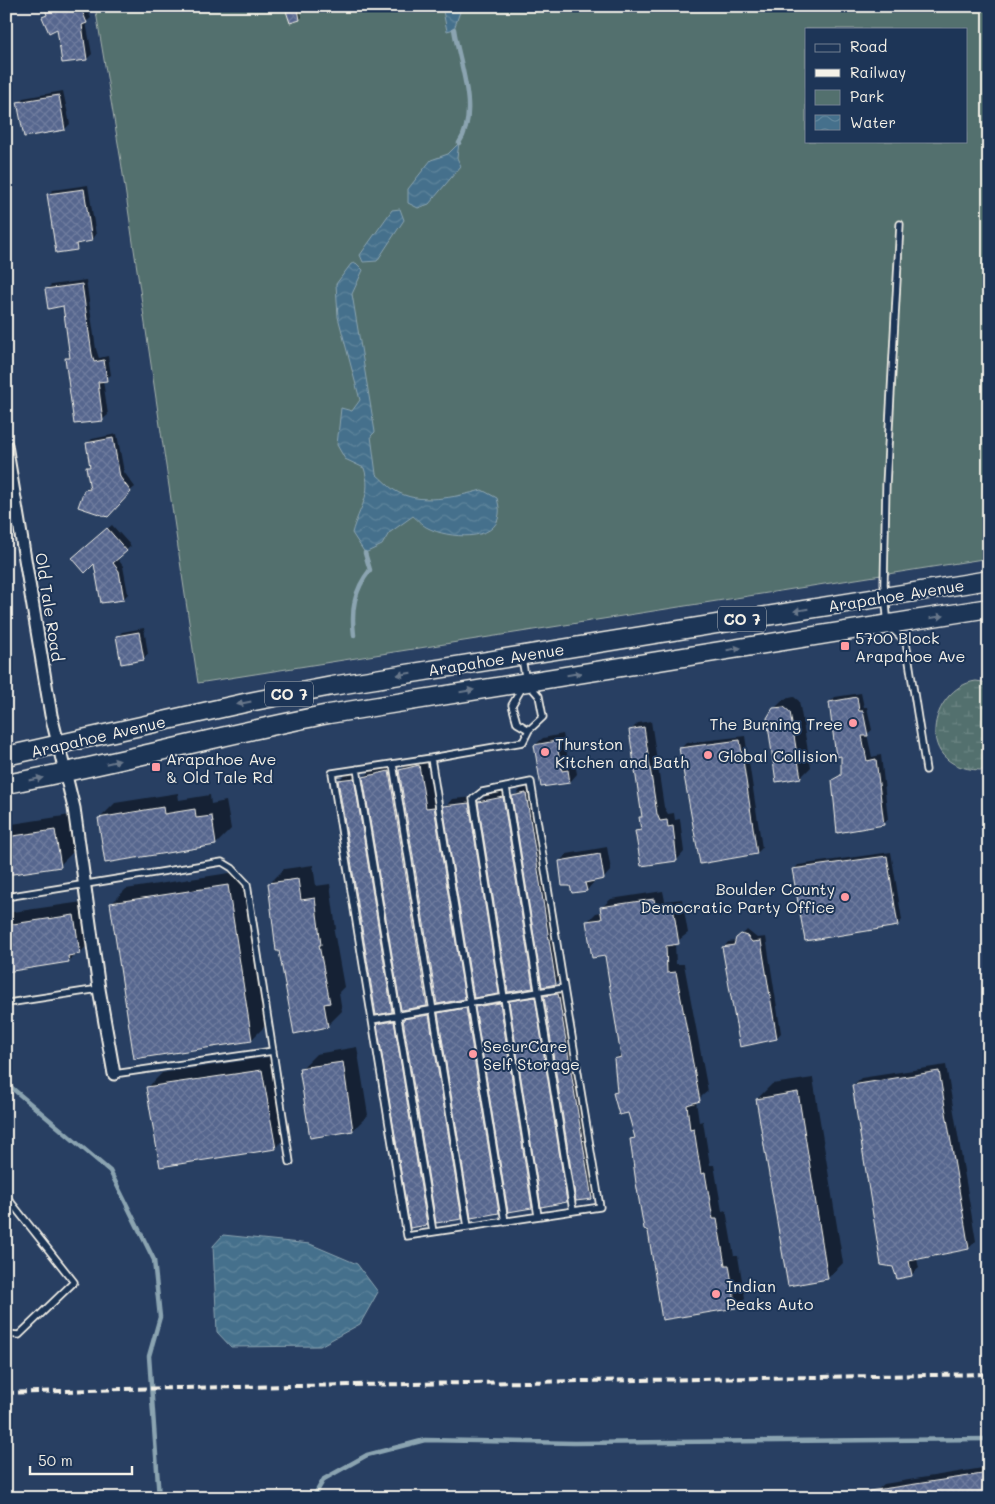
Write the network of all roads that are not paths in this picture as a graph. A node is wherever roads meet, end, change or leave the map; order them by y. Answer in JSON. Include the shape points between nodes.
{"nodes":[{"id":1,"x":900,"y":224,"type":"dead end"},
{"id":2,"x":6,"y":446,"type":"edge"},
{"id":3,"x":989,"y":580,"type":"edge"},
{"id":4,"x":885,"y":597,"type":"junction"},
{"id":5,"x":989,"y":608,"type":"edge"},
{"id":6,"x":888,"y":624,"type":"junction"},
{"id":7,"x":521,"y":654,"type":"junction"},
{"id":8,"x":526,"y":681,"type":"junction"},
{"id":9,"x":530,"y":730,"type":"junction"},
{"id":10,"x":59,"y":746,"type":"junction"},
{"id":11,"x":6,"y":756,"type":"edge"},
{"id":12,"x":431,"y":758,"type":"junction"},
{"id":13,"x":393,"y":764,"type":"junction"},
{"id":14,"x":357,"y":769,"type":"junction"},
{"id":15,"x":926,"y":770,"type":"dead end"},
{"id":16,"x":65,"y":773,"type":"junction"},
{"id":17,"x":6,"y":784,"type":"edge"},
{"id":18,"x":506,"y":787,"type":"junction"},
{"id":19,"x":84,"y":885,"type":"junction"},
{"id":20,"x":6,"y":897,"type":"edge"},
{"id":21,"x":564,"y":988,"type":"junction"},
{"id":22,"x":99,"y":989,"type":"junction"},
{"id":23,"x":539,"y":992,"type":"junction"},
{"id":24,"x":504,"y":998,"type":"junction"},
{"id":25,"x":8,"y":1003,"type":"dead end"},
{"id":26,"x":470,"y":1003,"type":"junction"},
{"id":27,"x":432,"y":1009,"type":"junction"},
{"id":28,"x":398,"y":1016,"type":"junction"},
{"id":29,"x":372,"y":1020,"type":"junction"},
{"id":30,"x":273,"y":1051,"type":"junction"},
{"id":31,"x":114,"y":1074,"type":"joint"},
{"id":32,"x":290,"y":1162,"type":"dead end"},
{"id":33,"x":6,"y":1196,"type":"edge"},
{"id":34,"x":573,"y":1211,"type":"junction"},
{"id":35,"x":538,"y":1216,"type":"junction"},
{"id":36,"x":505,"y":1222,"type":"junction"},
{"id":37,"x":468,"y":1227,"type":"junction"},
{"id":38,"x":433,"y":1232,"type":"junction"},
{"id":39,"x":6,"y":1334,"type":"edge"}],
"edges":[{"from":1,"to":4,"type":"lane","via":[[886,485]]},
{"from":2,"to":10,"type":"street","name":"Old Tale Road","via":[[50,715]]},
{"from":3,"to":4,"type":"main road","name":"Arapahoe Avenue","number":"CO 7"},
{"from":4,"to":6,"type":"lane"},
{"from":4,"to":7,"type":"main road","name":"Arapahoe Avenue","number":"CO 7","one_way":true},
{"from":6,"to":5,"type":"main road","name":"Arapahoe Avenue","number":"CO 7","one_way":true},
{"from":8,"to":6,"type":"main road","name":"Arapahoe Avenue","number":"CO 7","one_way":true},
{"from":6,"to":15,"type":"lane","via":[[906,642]]},
{"from":7,"to":8,"type":"lane"},
{"from":7,"to":10,"type":"main road","name":"Arapahoe Avenue","number":"CO 7","one_way":true,"via":[[290,693]]},
{"from":8,"to":9,"type":"lane","via":[[539,696],[543,717]]},
{"from":8,"to":9,"type":"lane","via":[[512,706],[517,723]]},
{"from":16,"to":8,"type":"main road","name":"Arapahoe Avenue","number":"CO 7","one_way":true,"via":[[296,720]]},
{"from":9,"to":12,"type":"lane","via":[[523,742]]},
{"from":10,"to":11,"type":"main road","name":"Arapahoe Avenue","number":"CO 7"},
{"from":10,"to":16,"type":"street","name":"Old Tale Road"},
{"from":12,"to":13,"type":"lane"},
{"from":12,"to":26,"type":"lane"},
{"from":13,"to":14,"type":"lane"},
{"from":13,"to":27,"type":"lane"},
{"from":14,"to":28,"type":"lane"},
{"from":14,"to":29,"type":"lane","via":[[332,773]]},
{"from":17,"to":16,"type":"main road","name":"Arapahoe Avenue","number":"CO 7","one_way":true},
{"from":16,"to":19,"type":"street","name":"Old Tale Road","via":[[74,808]]},
{"from":18,"to":21,"type":"lane","via":[[532,782]]},
{"from":18,"to":23,"type":"lane"},
{"from":18,"to":24,"type":"lane","via":[[482,792],[473,800]]},
{"from":19,"to":20,"type":"lane"},
{"from":19,"to":22,"type":"street","name":"Old Tale Road"},
{"from":19,"to":30,"type":"lane","via":[[222,862],[232,868],[247,884]]},
{"from":21,"to":23,"type":"lane"},
{"from":21,"to":34,"type":"lane","via":[[600,1207]]},
{"from":22,"to":25,"type":"lane"},
{"from":22,"to":31,"type":"street","name":"Old Tale Road"},
{"from":23,"to":24,"type":"lane"},
{"from":23,"to":34,"type":"lane"},
{"from":24,"to":26,"type":"lane"},
{"from":24,"to":35,"type":"lane"},
{"from":26,"to":27,"type":"lane"},
{"from":26,"to":36,"type":"lane"},
{"from":27,"to":28,"type":"lane"},
{"from":27,"to":37,"type":"lane"},
{"from":28,"to":29,"type":"lane"},
{"from":28,"to":38,"type":"lane"},
{"from":29,"to":38,"type":"lane","via":[[408,1236]]},
{"from":30,"to":31,"type":"lane"},
{"from":30,"to":32,"type":"lane"},
{"from":33,"to":39,"type":"lane","via":[[74,1282],[19,1335]]},
{"from":34,"to":35,"type":"lane"},
{"from":35,"to":36,"type":"lane"},
{"from":36,"to":37,"type":"lane"},
{"from":37,"to":38,"type":"lane"}]}
